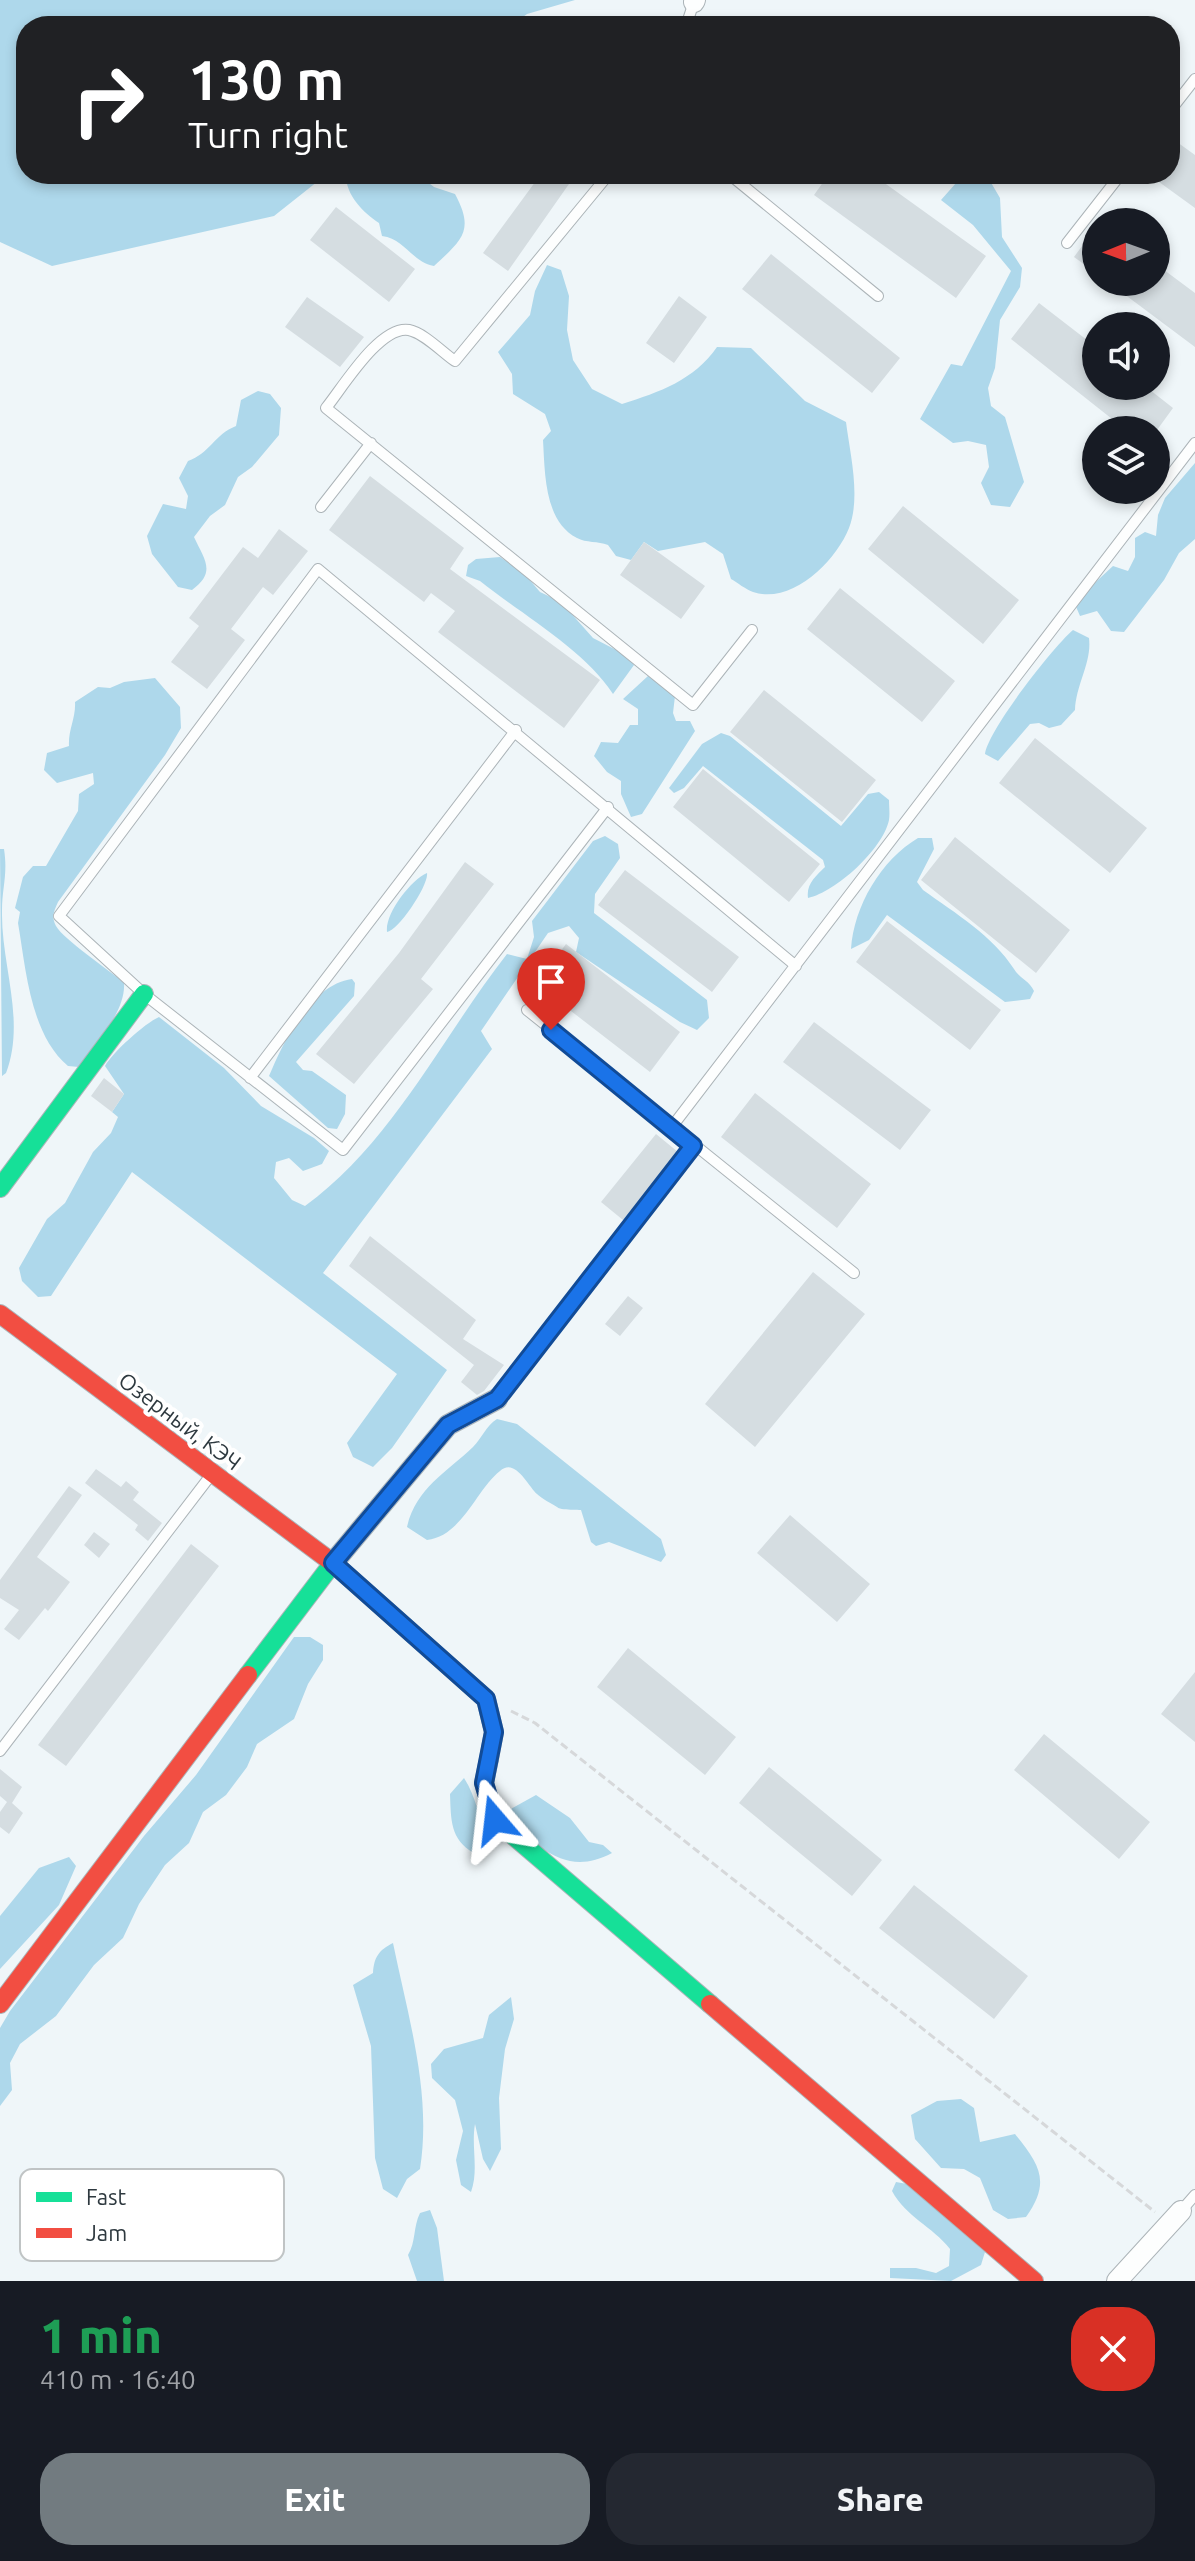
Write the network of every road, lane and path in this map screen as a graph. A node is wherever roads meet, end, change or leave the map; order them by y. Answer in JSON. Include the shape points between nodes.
{"nodes":[{"id":1,"x":1195,"y":79,"type":"edge"},
{"id":2,"x":1180,"y":98,"type":"edge"},
{"id":3,"x":601,"y":184,"type":"edge"},
{"id":4,"x":741,"y":184,"type":"edge"},
{"id":5,"x":1113,"y":184,"type":"edge"},
{"id":6,"x":1067,"y":243,"type":"dead end"},
{"id":7,"x":878,"y":296,"type":"dead end"},
{"id":8,"x":371,"y":443,"type":"junction"},
{"id":9,"x":1195,"y":443,"type":"edge"},
{"id":10,"x":321,"y":507,"type":"dead end"},
{"id":11,"x":752,"y":630,"type":"dead end"},
{"id":12,"x":516,"y":730,"type":"junction"},
{"id":13,"x":608,"y":807,"type":"junction"},
{"id":14,"x":796,"y":966,"type":"junction"},
{"id":15,"x":144,"y":994,"type":"junction"},
{"id":16,"x":527,"y":1010,"type":"dead end"},
{"id":17,"x":250,"y":1078,"type":"junction"},
{"id":18,"x":671,"y":1128,"type":"junction"},
{"id":19,"x":693,"y":1146,"type":"junction"},
{"id":20,"x":0,"y":1188,"type":"edge"},
{"id":21,"x":854,"y":1273,"type":"dead end"},
{"id":22,"x":0,"y":1314,"type":"edge"},
{"id":23,"x":497,"y":1399,"type":"joint"},
{"id":24,"x":211,"y":1475,"type":"junction"},
{"id":25,"x":333,"y":1563,"type":"junction"},
{"id":26,"x":486,"y":1699,"type":"junction"},
{"id":27,"x":0,"y":1751,"type":"edge"},
{"id":28,"x":0,"y":2004,"type":"edge"},
{"id":29,"x":1182,"y":2210,"type":"edge"},
{"id":30,"x":1034,"y":2281,"type":"edge"},
{"id":31,"x":1117,"y":2281,"type":"edge"}],
"edges":[{"from":1,"to":2,"type":"lane"},
{"from":3,"to":8,"type":"lane","via":[[455,361],[412,330],[397,329],[383,336],[326,408]]},
{"from":4,"to":7,"type":"lane"},
{"from":5,"to":6,"type":"lane"},
{"from":8,"to":10,"type":"lane"},
{"from":8,"to":11,"type":"lane","via":[[693,705]]},
{"from":9,"to":14,"type":"lane"},
{"from":12,"to":13,"type":"lane"},
{"from":12,"to":15,"type":"lane","via":[[318,569],[59,916]]},
{"from":12,"to":17,"type":"lane"},
{"from":13,"to":14,"type":"lane"},
{"from":13,"to":17,"type":"lane","via":[[343,1150]]},
{"from":14,"to":18,"type":"lane"},
{"from":15,"to":17,"type":"lane"},
{"from":15,"to":20,"type":"street"},
{"from":16,"to":18,"type":"lane"},
{"from":18,"to":19,"type":"lane"},
{"from":19,"to":21,"type":"lane"},
{"from":19,"to":23,"type":"lane"},
{"from":22,"to":24,"type":"street","name":"Озерный, КЭЧ"},
{"from":23,"to":25,"type":"street","via":[[448,1425]]},
{"from":24,"to":25,"type":"street","name":"Озерный, КЭЧ"},
{"from":24,"to":27,"type":"lane"},
{"from":25,"to":26,"type":"street","name":"Озерный, КЭЧ"},
{"from":25,"to":28,"type":"street"},
{"from":26,"to":29,"type":"path","via":[[535,1723]]},
{"from":26,"to":30,"type":"street","via":[[494,1732],[484,1783],[495,1820]]},
{"from":29,"to":31,"type":"street"}]}
